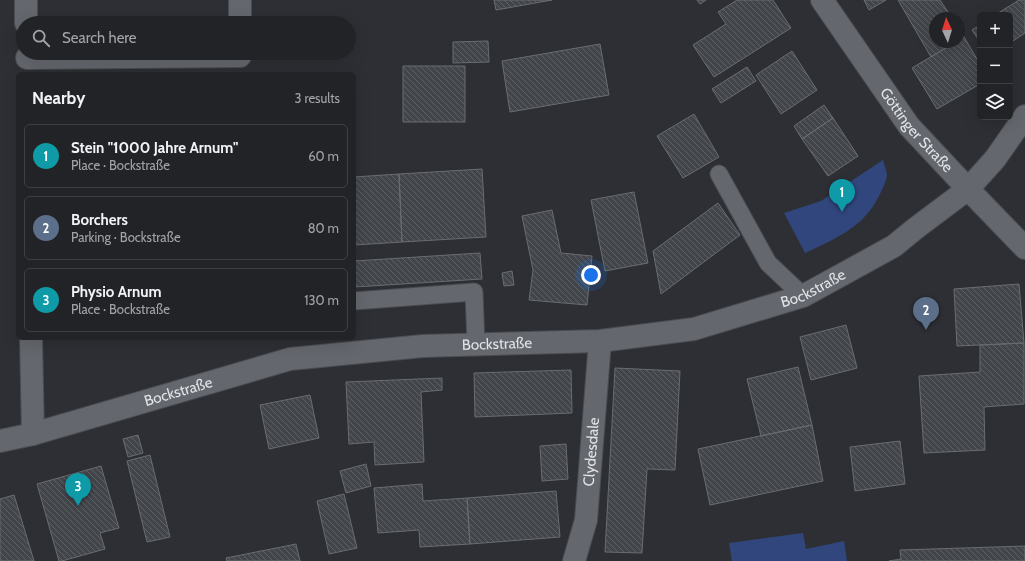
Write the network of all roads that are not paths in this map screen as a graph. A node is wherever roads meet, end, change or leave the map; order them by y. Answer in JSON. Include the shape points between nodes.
{"nodes":[{"id":1,"x":26,"y":0,"type":"edge"},
{"id":2,"x":240,"y":0,"type":"edge"},
{"id":3,"x":822,"y":0,"type":"edge"},
{"id":4,"x":26,"y":16,"type":"edge"},
{"id":5,"x":240,"y":16,"type":"edge"},
{"id":6,"x":98,"y":60,"type":"edge"},
{"id":7,"x":27,"y":62,"type":"edge"},
{"id":8,"x":1025,"y":116,"type":"edge"},
{"id":9,"x":719,"y":174,"type":"dead end"},
{"id":10,"x":968,"y":189,"type":"junction"},
{"id":11,"x":1025,"y":248,"type":"edge"},
{"id":12,"x":803,"y":296,"type":"junction"},
{"id":13,"x":356,"y":300,"type":"edge"},
{"id":14,"x":31,"y":340,"type":"edge"},
{"id":15,"x":600,"y":341,"type":"junction"},
{"id":16,"x":476,"y":344,"type":"junction"},
{"id":17,"x":33,"y":434,"type":"junction"},
{"id":18,"x":0,"y":441,"type":"edge"},
{"id":19,"x":574,"y":561,"type":"edge"}],
"edges":[{"from":1,"to":4,"type":"street"},
{"from":2,"to":5,"type":"street"},
{"from":3,"to":10,"type":"street","name":"Göttinger Straße","via":[[909,126]]},
{"from":6,"to":7,"type":"street"},
{"from":8,"to":10,"type":"street","name":"Bockstraße","via":[[994,159]]},
{"from":9,"to":12,"type":"lane","via":[[768,262]]},
{"from":10,"to":11,"type":"street","name":"Göttinger Straße"},
{"from":10,"to":12,"type":"street","name":"Bockstraße","via":[[894,246]]},
{"from":12,"to":15,"type":"street","name":"Bockstraße","via":[[694,329]]},
{"from":13,"to":16,"type":"lane","via":[[474,292]]},
{"from":14,"to":17,"type":"street"},
{"from":15,"to":16,"type":"street","name":"Bockstraße"},
{"from":15,"to":19,"type":"street","name":"Clydesdale","via":[[586,520]]},
{"from":16,"to":17,"type":"street","name":"Bockstraße","via":[[423,346],[290,359]]},
{"from":17,"to":18,"type":"street","name":"Bockstraße"}]}
